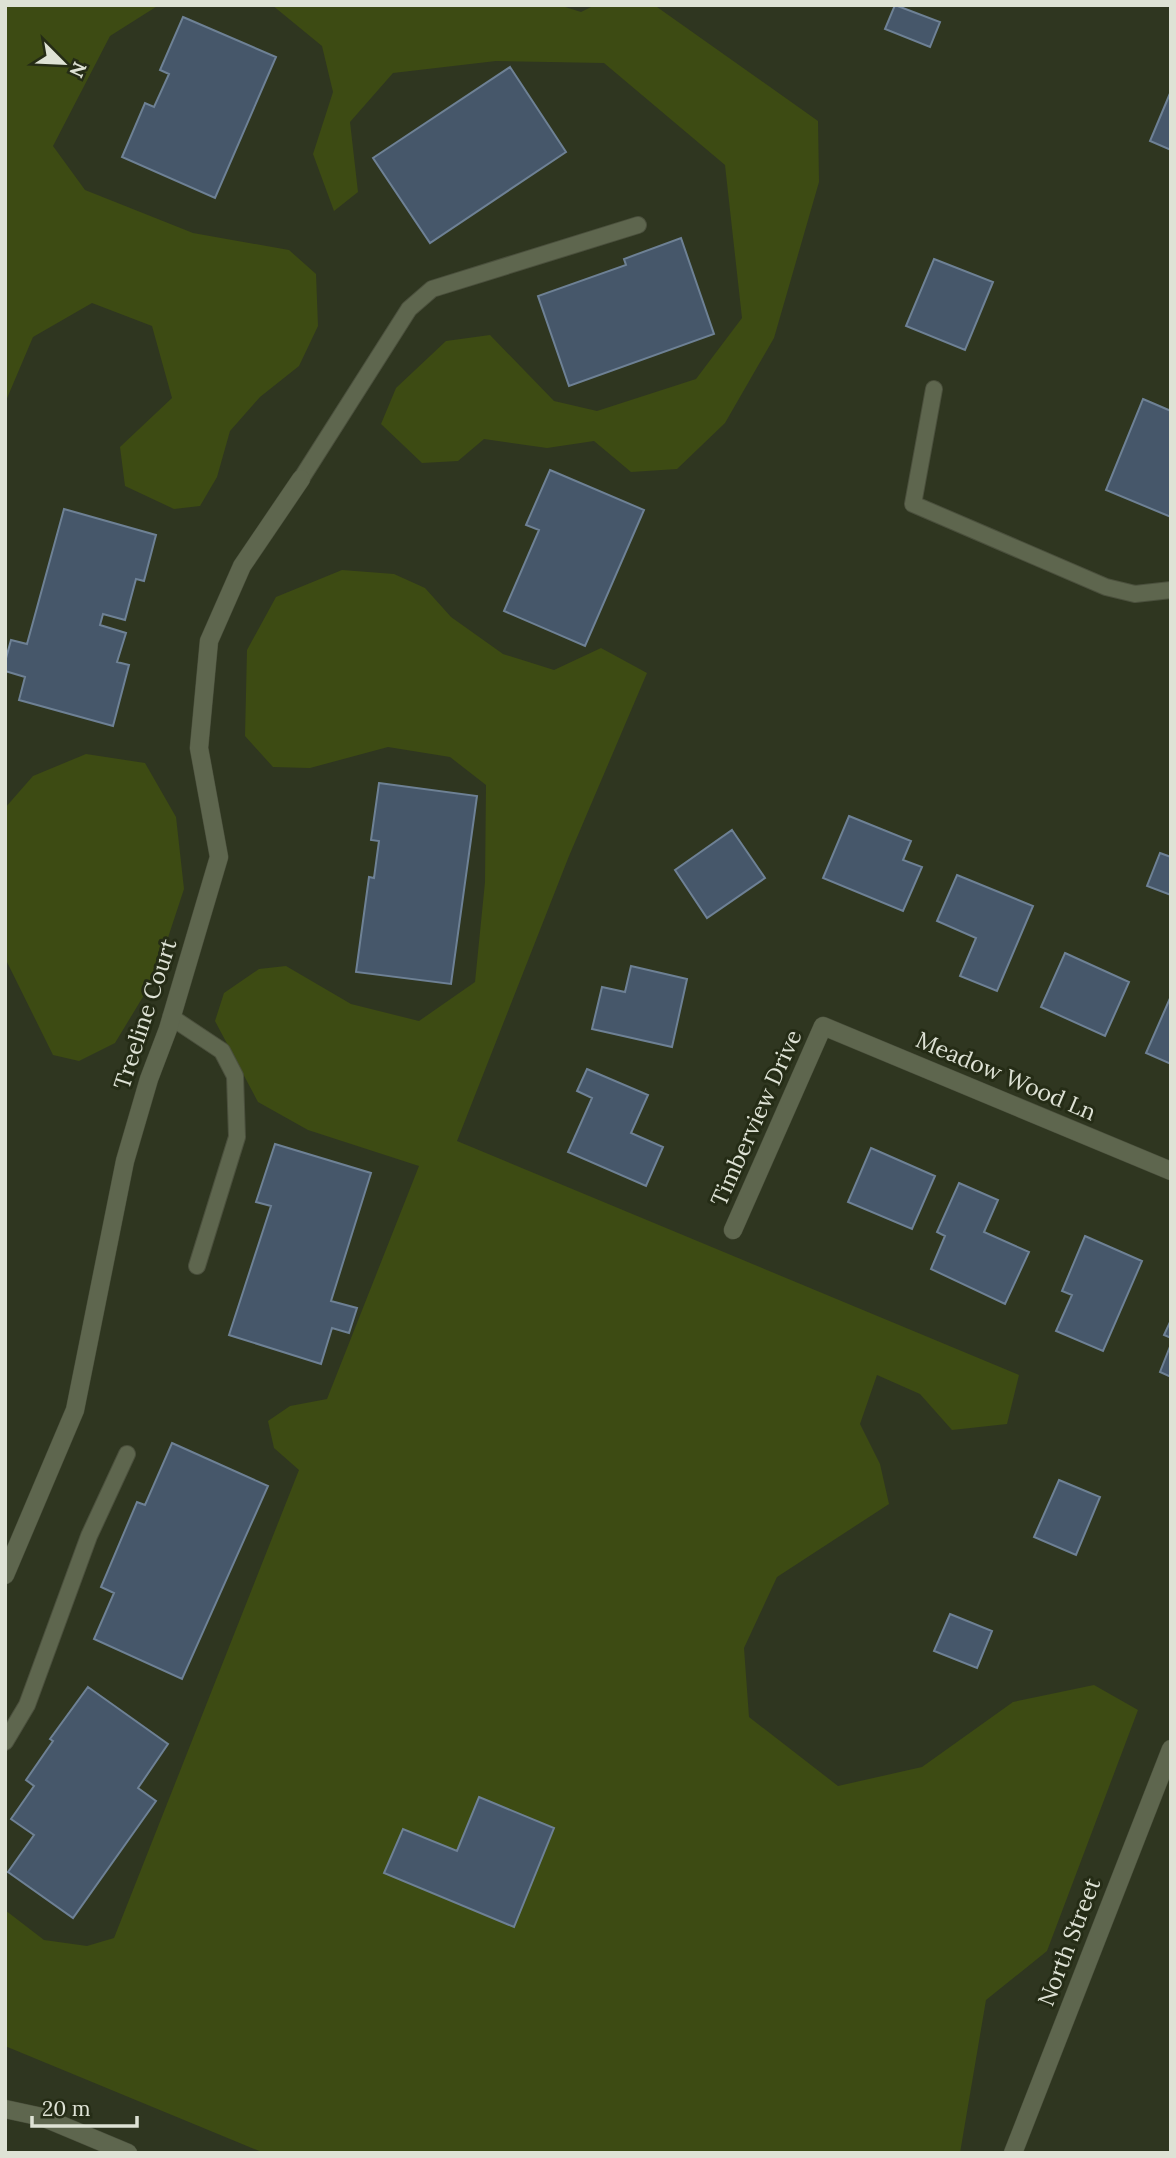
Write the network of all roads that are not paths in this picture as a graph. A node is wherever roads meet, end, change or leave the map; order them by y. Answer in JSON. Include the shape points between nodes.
{"nodes":[{"id":1,"x":638,"y":225,"type":"dead end"},
{"id":2,"x":934,"y":388,"type":"dead end"},
{"id":3,"x":301,"y":479,"type":"joint"},
{"id":4,"x":1171,"y":590,"type":"edge"},
{"id":5,"x":171,"y":1017,"type":"junction"},
{"id":6,"x":823,"y":1026,"type":"joint"},
{"id":7,"x":1171,"y":1171,"type":"edge"},
{"id":8,"x":733,"y":1230,"type":"dead end"},
{"id":9,"x":197,"y":1266,"type":"dead end"},
{"id":10,"x":127,"y":1454,"type":"dead end"},
{"id":11,"x":5,"y":1574,"type":"edge"},
{"id":12,"x":5,"y":1742,"type":"edge"},
{"id":13,"x":1171,"y":1749,"type":"edge"},
{"id":14,"x":5,"y":2109,"type":"edge"},
{"id":15,"x":128,"y":2153,"type":"edge"},
{"id":16,"x":1013,"y":2153,"type":"edge"}],
"edges":[{"from":1,"to":3,"type":"lane","via":[[432,289],[409,309]]},
{"from":2,"to":4,"type":"lane","via":[[914,504],[1106,587],[1135,594]]},
{"from":3,"to":5,"type":"street","name":"Treeline Court","via":[[242,566],[209,641],[198,748],[219,857]]},
{"from":5,"to":9,"type":"lane","via":[[222,1051],[235,1076],[237,1137]]},
{"from":5,"to":11,"type":"street","name":"Treeline Court","via":[[125,1161],[75,1410]]},
{"from":6,"to":7,"type":"street","name":"Meadow Wood Ln"},
{"from":6,"to":8,"type":"street","name":"Timberview Drive"},
{"from":10,"to":12,"type":"lane","via":[[89,1535],[27,1705]]},
{"from":13,"to":16,"type":"street","name":"North Street"},
{"from":14,"to":15,"type":"street","via":[[42,2118]]}]}
